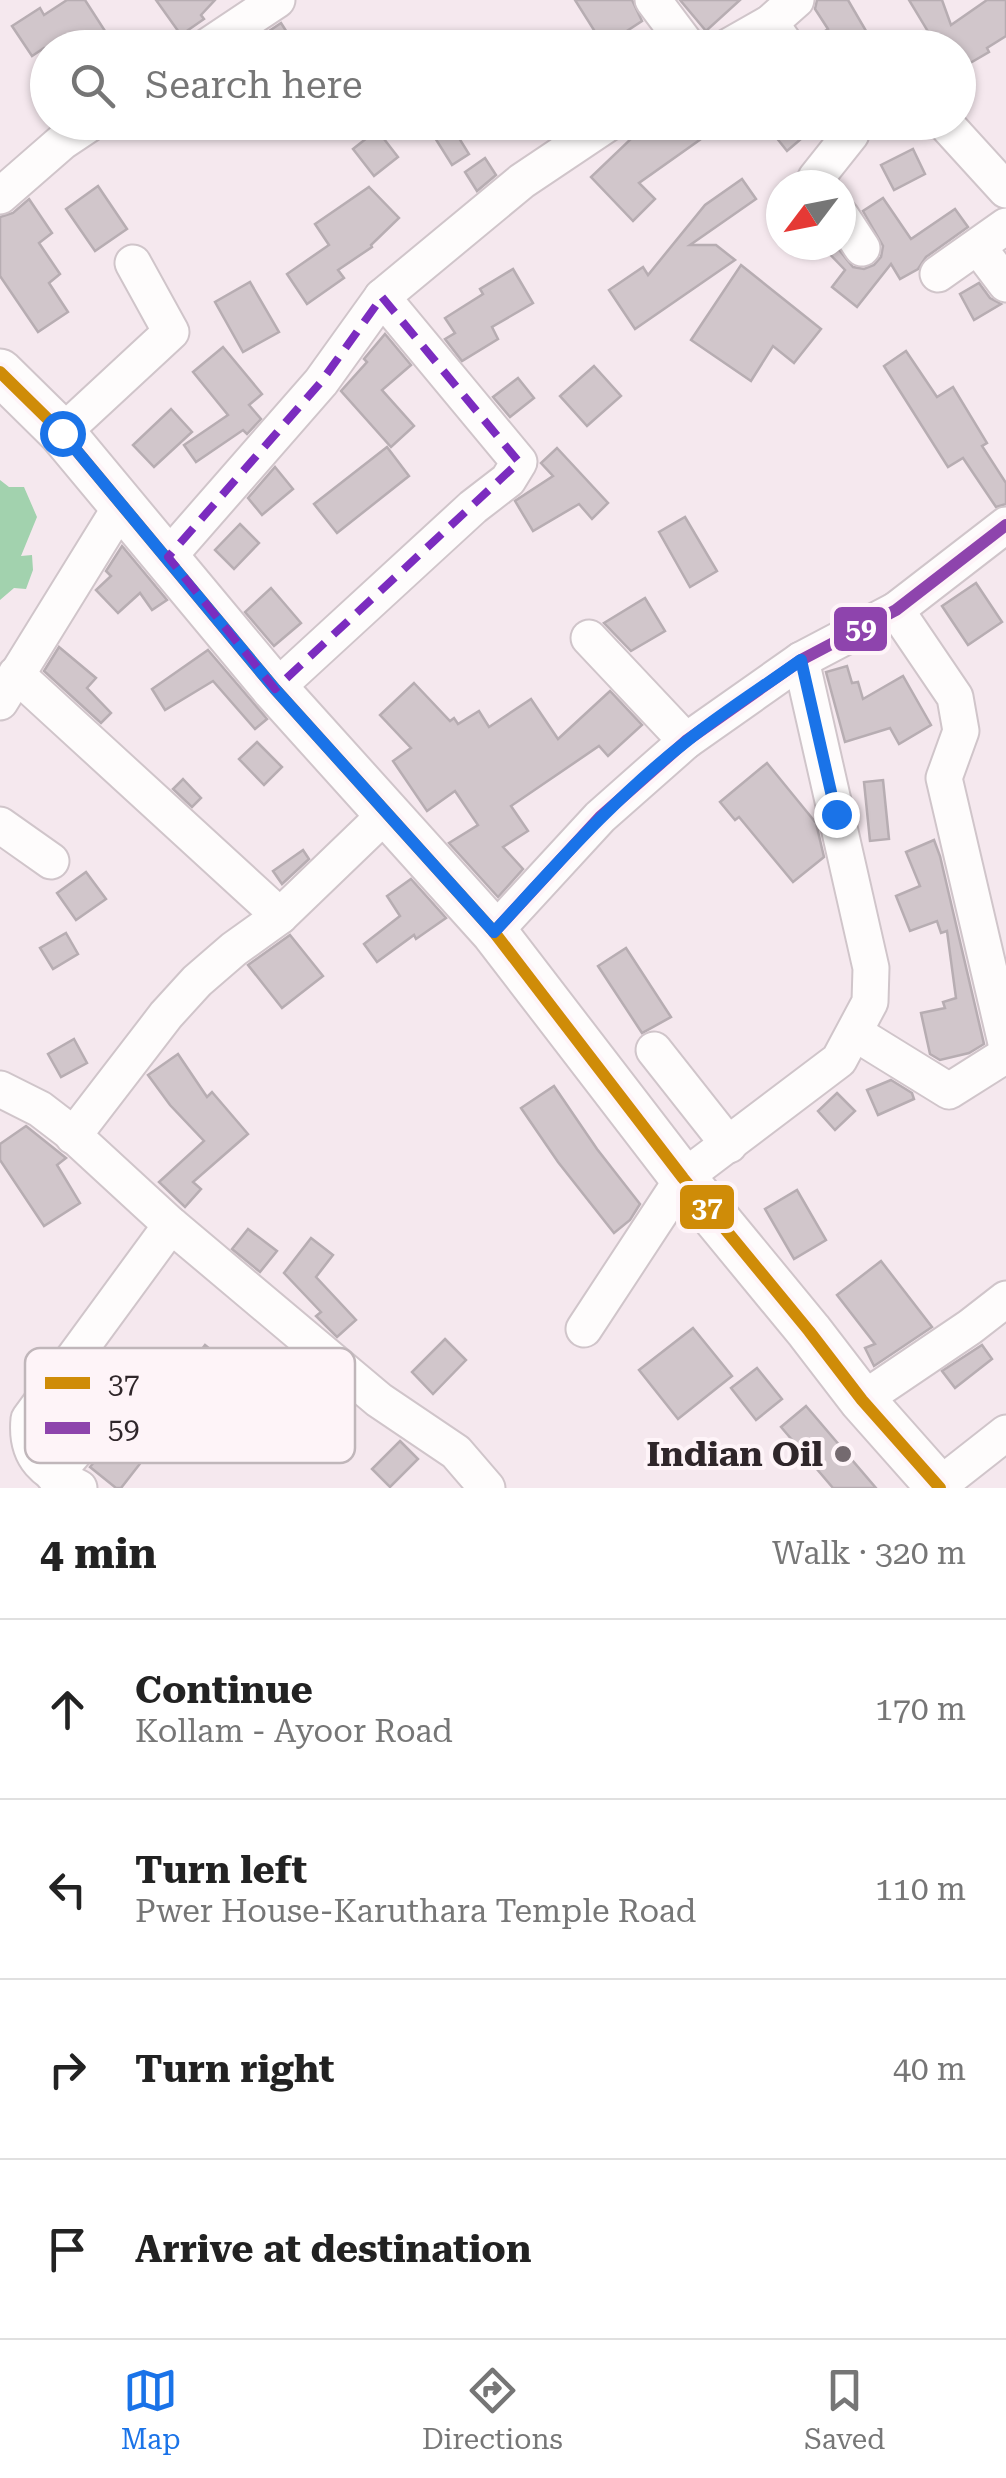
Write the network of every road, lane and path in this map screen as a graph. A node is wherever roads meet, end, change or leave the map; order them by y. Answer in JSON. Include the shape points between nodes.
{"nodes":[{"id":1,"x":277,"y":0,"type":"edge"},
{"id":2,"x":652,"y":0,"type":"edge"},
{"id":3,"x":233,"y":30,"type":"edge"},
{"id":4,"x":675,"y":30,"type":"edge"},
{"id":5,"x":65,"y":140,"type":"edge"},
{"id":6,"x":583,"y":140,"type":"edge"},
{"id":7,"x":847,"y":140,"type":"edge"},
{"id":8,"x":960,"y":140,"type":"edge"},
{"id":9,"x":822,"y":170,"type":"edge"},
{"id":10,"x":1006,"y":190,"type":"edge"},
{"id":11,"x":0,"y":196,"type":"edge"},
{"id":12,"x":992,"y":237,"type":"edge"},
{"id":13,"x":856,"y":239,"type":"edge"},
{"id":14,"x":862,"y":248,"type":"dead end"},
{"id":15,"x":133,"y":263,"type":"dead end"},
{"id":16,"x":938,"y":274,"type":"dead end"},
{"id":17,"x":1006,"y":284,"type":"edge"},
{"id":18,"x":382,"y":297,"type":"junction"},
{"id":19,"x":0,"y":372,"type":"edge"},
{"id":20,"x":62,"y":433,"type":"junction"},
{"id":21,"x":123,"y":503,"type":"junction"},
{"id":22,"x":1006,"y":525,"type":"edge"},
{"id":23,"x":168,"y":557,"type":"junction"},
{"id":24,"x":896,"y":610,"type":"junction"},
{"id":25,"x":589,"y":638,"type":"dead end"},
{"id":26,"x":801,"y":660,"type":"junction"},
{"id":27,"x":8,"y":688,"type":"edge"},
{"id":28,"x":275,"y":689,"type":"junction"},
{"id":29,"x":686,"y":741,"type":"junction"},
{"id":30,"x":386,"y":814,"type":"junction"},
{"id":31,"x":0,"y":825,"type":"edge"},
{"id":32,"x":51,"y":861,"type":"dead end"},
{"id":33,"x":280,"y":916,"type":"junction"},
{"id":34,"x":494,"y":932,"type":"junction"},
{"id":35,"x":855,"y":1034,"type":"junction"},
{"id":36,"x":1006,"y":1043,"type":"edge"},
{"id":37,"x":654,"y":1050,"type":"dead end"},
{"id":38,"x":1006,"y":1055,"type":"edge"},
{"id":39,"x":0,"y":1089,"type":"edge"},
{"id":40,"x":73,"y":1136,"type":"junction"},
{"id":41,"x":729,"y":1145,"type":"junction"},
{"id":42,"x":683,"y":1178,"type":"junction"},
{"id":43,"x":170,"y":1225,"type":"junction"},
{"id":44,"x":1006,"y":1299,"type":"edge"},
{"id":45,"x":584,"y":1329,"type":"dead end"},
{"id":46,"x":80,"y":1348,"type":"edge"},
{"id":47,"x":317,"y":1348,"type":"edge"},
{"id":48,"x":355,"y":1380,"type":"edge"},
{"id":49,"x":862,"y":1400,"type":"junction"},
{"id":50,"x":1006,"y":1433,"type":"edge"},
{"id":51,"x":41,"y":1463,"type":"edge"},
{"id":52,"x":67,"y":1482,"type":"edge"},
{"id":53,"x":938,"y":1487,"type":"edge"},
{"id":54,"x":488,"y":1488,"type":"edge"}],
"edges":[{"from":1,"to":3,"type":"street"},
{"from":2,"to":4,"type":"street"},
{"from":5,"to":11,"type":"street"},
{"from":6,"to":18,"type":"street","via":[[522,181]]},
{"from":7,"to":9,"type":"street"},
{"from":8,"to":10,"type":"street"},
{"from":12,"to":16,"type":"street"},
{"from":12,"to":17,"type":"street"},
{"from":13,"to":14,"type":"street"},
{"from":15,"to":20,"type":"street","via":[[171,332]]},
{"from":18,"to":23,"type":"street","via":[[320,382]]},
{"from":18,"to":28,"type":"street","via":[[518,462],[508,480]]},
{"from":19,"to":20,"type":"main road"},
{"from":20,"to":21,"type":"main road"},
{"from":21,"to":23,"type":"main road"},
{"from":21,"to":27,"type":"street"},
{"from":22,"to":24,"type":"street"},
{"from":23,"to":28,"type":"main road"},
{"from":24,"to":26,"type":"street"},
{"from":24,"to":36,"type":"street","via":[[955,697],[961,731],[944,778]]},
{"from":25,"to":29,"type":"street"},
{"from":26,"to":29,"type":"street"},
{"from":26,"to":35,"type":"street","via":[[870,968],[870,1002]]},
{"from":27,"to":33,"type":"street"},
{"from":28,"to":30,"type":"main road"},
{"from":29,"to":34,"type":"street","via":[[600,817]]},
{"from":30,"to":33,"type":"street"},
{"from":30,"to":34,"type":"main road"},
{"from":31,"to":32,"type":"street"},
{"from":33,"to":40,"type":"street","via":[[197,982]]},
{"from":34,"to":42,"type":"main road"},
{"from":35,"to":38,"type":"street","via":[[949,1091]]},
{"from":35,"to":41,"type":"street","via":[[839,1060]]},
{"from":37,"to":41,"type":"street"},
{"from":39,"to":40,"type":"street"},
{"from":40,"to":43,"type":"street"},
{"from":41,"to":42,"type":"street"},
{"from":42,"to":45,"type":"street"},
{"from":42,"to":49,"type":"main road"},
{"from":43,"to":46,"type":"street"},
{"from":43,"to":47,"type":"street"},
{"from":44,"to":49,"type":"street"},
{"from":48,"to":54,"type":"street","via":[[456,1452]]},
{"from":49,"to":53,"type":"main road"},
{"from":50,"to":53,"type":"street"},
{"from":51,"to":52,"type":"street"}]}
